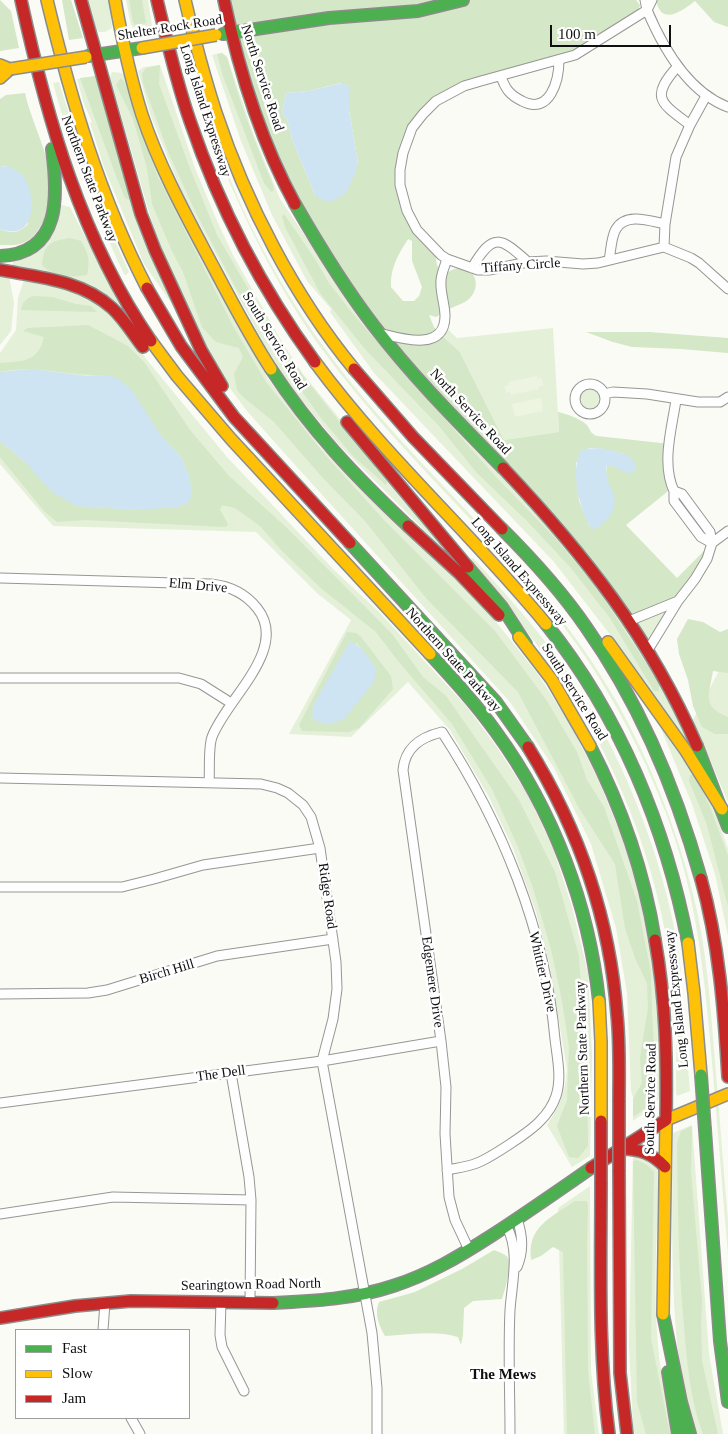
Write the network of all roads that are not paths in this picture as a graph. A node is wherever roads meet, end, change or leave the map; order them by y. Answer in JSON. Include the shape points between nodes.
{"nodes":[{"id":1,"x":13,"y":0,"type":"edge"},
{"id":2,"x":21,"y":0,"type":"edge"},
{"id":3,"x":47,"y":0,"type":"edge"},
{"id":4,"x":81,"y":0,"type":"edge"},
{"id":5,"x":115,"y":0,"type":"edge"},
{"id":6,"x":157,"y":0,"type":"edge"},
{"id":7,"x":185,"y":0,"type":"edge"},
{"id":8,"x":224,"y":0,"type":"edge"},
{"id":9,"x":463,"y":0,"type":"edge"},
{"id":10,"x":645,"y":0,"type":"edge"},
{"id":11,"x":652,"y":0,"type":"edge"},
{"id":12,"x":647,"y":10,"type":"junction"},
{"id":13,"x":231,"y":33,"type":"junction"},
{"id":14,"x":31,"y":44,"type":"junction"},
{"id":15,"x":124,"y":51,"type":"junction"},
{"id":16,"x":91,"y":56,"type":"junction"},
{"id":17,"x":559,"y":60,"type":"junction"},
{"id":18,"x":678,"y":66,"type":"junction"},
{"id":19,"x":3,"y":68,"type":"edge"},
{"id":20,"x":501,"y":76,"type":"junction"},
{"id":21,"x":0,"y":78,"type":"edge"},
{"id":22,"x":706,"y":96,"type":"junction"},
{"id":23,"x":728,"y":107,"type":"edge"},
{"id":24,"x":49,"y":115,"type":"junction"},
{"id":25,"x":690,"y":125,"type":"junction"},
{"id":26,"x":665,"y":224,"type":"junction"},
{"id":27,"x":664,"y":247,"type":"junction"},
{"id":28,"x":0,"y":256,"type":"edge"},
{"id":29,"x":447,"y":259,"type":"junction"},
{"id":30,"x":609,"y":260,"type":"junction"},
{"id":31,"x":528,"y":262,"type":"junction"},
{"id":32,"x":472,"y":268,"type":"junction"},
{"id":33,"x":0,"y":270,"type":"edge"},
{"id":34,"x":728,"y":290,"type":"edge"},
{"id":35,"x":379,"y":333,"type":"junction"},
{"id":36,"x":303,"y":346,"type":"junction"},
{"id":37,"x":604,"y":394,"type":"dead end"},
{"id":38,"x":676,"y":400,"type":"junction"},
{"id":39,"x":726,"y":402,"type":"edge"},
{"id":40,"x":199,"y":405,"type":"junction"},
{"id":41,"x":265,"y":451,"type":"junction"},
{"id":42,"x":728,"y":531,"type":"edge"},
{"id":43,"x":712,"y":543,"type":"junction"},
{"id":44,"x":0,"y":578,"type":"edge"},
{"id":45,"x":678,"y":600,"type":"junction"},
{"id":46,"x":576,"y":614,"type":"junction"},
{"id":47,"x":630,"y":621,"type":"junction"},
{"id":48,"x":526,"y":644,"type":"junction"},
{"id":49,"x":648,"y":650,"type":"junction"},
{"id":50,"x":0,"y":678,"type":"edge"},
{"id":51,"x":231,"y":704,"type":"junction"},
{"id":52,"x":442,"y":732,"type":"joint"},
{"id":53,"x":0,"y":778,"type":"edge"},
{"id":54,"x":209,"y":782,"type":"junction"},
{"id":55,"x":722,"y":809,"type":"junction"},
{"id":56,"x":728,"y":827,"type":"edge"},
{"id":57,"x":320,"y":848,"type":"junction"},
{"id":58,"x":0,"y":887,"type":"edge"},
{"id":59,"x":333,"y":939,"type":"junction"},
{"id":60,"x":0,"y":994,"type":"edge"},
{"id":61,"x":441,"y":1041,"type":"junction"},
{"id":62,"x":322,"y":1061,"type":"junction"},
{"id":63,"x":727,"y":1063,"type":"edge"},
{"id":64,"x":230,"y":1073,"type":"junction"},
{"id":65,"x":728,"y":1077,"type":"edge"},
{"id":66,"x":728,"y":1094,"type":"edge"},
{"id":67,"x":0,"y":1103,"type":"edge"},
{"id":68,"x":666,"y":1120,"type":"junction"},
{"id":69,"x":622,"y":1148,"type":"junction"},
{"id":70,"x":665,"y":1166,"type":"junction"},
{"id":71,"x":447,"y":1170,"type":"junction"},
{"id":72,"x":251,"y":1200,"type":"junction"},
{"id":73,"x":0,"y":1214,"type":"edge"},
{"id":74,"x":517,"y":1219,"type":"junction"},
{"id":75,"x":506,"y":1226,"type":"junction"},
{"id":76,"x":469,"y":1250,"type":"junction"},
{"id":77,"x":513,"y":1274,"type":"junction"},
{"id":78,"x":364,"y":1294,"type":"junction"},
{"id":79,"x":221,"y":1302,"type":"junction"},
{"id":80,"x":250,"y":1303,"type":"junction"},
{"id":81,"x":105,"y":1304,"type":"junction"},
{"id":82,"x":663,"y":1314,"type":"junction"},
{"id":83,"x":0,"y":1318,"type":"edge"},
{"id":84,"x":104,"y":1329,"type":"edge"},
{"id":85,"x":244,"y":1392,"type":"dead end"},
{"id":86,"x":728,"y":1402,"type":"edge"},
{"id":87,"x":132,"y":1419,"type":"edge"},
{"id":88,"x":140,"y":1434,"type":"edge"},
{"id":89,"x":377,"y":1434,"type":"edge"},
{"id":90,"x":510,"y":1434,"type":"edge"},
{"id":91,"x":609,"y":1434,"type":"edge"},
{"id":92,"x":627,"y":1434,"type":"edge"},
{"id":93,"x":678,"y":1434,"type":"edge"},
{"id":94,"x":690,"y":1434,"type":"edge"}],
"edges":[{"from":1,"to":14,"type":"main road"},
{"from":2,"to":14,"type":"main road","name":"Northern State Parkway"},
{"from":3,"to":41,"type":"main road","name":"Northern State Parkway","via":[[92,159],[137,269],[198,371]]},
{"from":4,"to":16,"type":"main road"},
{"from":5,"to":15,"type":"main road","name":"South Service Road"},
{"from":6,"to":36,"type":"main road","name":"Long Island Expressway","via":[[195,138],[217,192],[256,272]]},
{"from":7,"to":46,"type":"main road","name":"Long Island Expressway","via":[[200,62],[229,149],[269,239],[304,298],[336,347],[386,408],[536,566]]},
{"from":8,"to":13,"type":"main road","name":"North Service Road"},
{"from":9,"to":13,"type":"main road","name":"Shelter Rock Road","via":[[418,11],[329,18]]},
{"from":10,"to":12,"type":"street"},
{"from":11,"to":12,"type":"street","name":"Tiffany Circle"},
{"from":12,"to":17,"type":"street","name":"Tiffany Circle","via":[[585,51]]},
{"from":12,"to":18,"type":"street"},
{"from":13,"to":15,"type":"main road","name":"Shelter Rock Road","bridge":true},
{"from":13,"to":35,"type":"main road","name":"North Service Road","via":[[257,117],[284,182],[322,250]]},
{"from":14,"to":24,"type":"main road","name":"Northern State Parkway"},
{"from":15,"to":16,"type":"main road","name":"Shelter Rock Road"},
{"from":15,"to":48,"type":"main road","name":"South Service Road","via":[[148,130],[171,185],[276,378],[340,458]]},
{"from":16,"to":19,"type":"main road","name":"Shelter Rock Road","bridge":true},
{"from":16,"to":41,"type":"main road","via":[[151,241],[207,362]]},
{"from":17,"to":20,"type":"street","name":"Tiffany Circle"},
{"from":17,"to":20,"type":"street","via":[[557,83],[549,97],[538,105],[513,97],[505,89]]},
{"from":18,"to":22,"type":"street"},
{"from":18,"to":25,"type":"street","via":[[662,88],[661,98],[668,108]]},
{"from":19,"to":21,"type":"main road"},
{"from":20,"to":29,"type":"street","name":"Tiffany Circle","via":[[464,86],[436,101],[412,128],[403,153],[400,185],[407,211],[425,241]]},
{"from":22,"to":23,"type":"street"},
{"from":22,"to":25,"type":"street"},
{"from":24,"to":28,"type":"main road","via":[[56,192],[52,220],[32,247]]},
{"from":24,"to":40,"type":"main road","name":"Northern State Parkway","via":[[78,202],[112,275],[146,333]]},
{"from":25,"to":26,"type":"street","via":[[676,157]]},
{"from":26,"to":27,"type":"street"},
{"from":26,"to":30,"type":"street","via":[[631,219],[623,222],[616,229]]},
{"from":27,"to":30,"type":"street","name":"Tiffany Circle"},
{"from":27,"to":34,"type":"street","via":[[699,263]]},
{"from":29,"to":32,"type":"street","name":"Tiffany Circle"},
{"from":29,"to":35,"type":"street","via":[[440,281],[445,318],[438,332],[424,341]]},
{"from":30,"to":31,"type":"street","name":"Tiffany Circle","via":[[583,264]]},
{"from":31,"to":32,"type":"street","name":"Tiffany Circle","via":[[489,270]]},
{"from":31,"to":32,"type":"street","via":[[505,244],[496,242],[487,245]]},
{"from":33,"to":40,"type":"main road","via":[[65,283],[99,298],[123,320],[165,376]]},
{"from":35,"to":47,"type":"main road","name":"North Service Road","via":[[572,545]]},
{"from":36,"to":48,"type":"main road","via":[[347,422],[502,607]]},
{"from":36,"to":86,"type":"main road","name":"Long Island Expressway","bridge":true,"via":[[364,424],[537,611],[580,671],[610,722],[648,801],[675,885],[692,972],[720,1341]]},
{"from":37,"to":38,"type":"street","via":[[647,394]]},
{"from":38,"to":39,"type":"street"},
{"from":38,"to":43,"type":"street","via":[[668,469],[674,490],[682,494],[710,532]]},
{"from":40,"to":91,"type":"main road","name":"Northern State Parkway","bridge":true,"via":[[471,699],[499,735],[531,786],[565,859],[582,908],[600,1011],[602,1357]]},
{"from":41,"to":92,"type":"main road","name":"Northern State Parkway","bridge":true,"via":[[477,679],[514,726],[547,776],[584,857],[605,928],[618,1017],[620,1372]]},
{"from":42,"to":43,"type":"street"},
{"from":43,"to":45,"type":"street","via":[[695,579]]},
{"from":44,"to":51,"type":"street","name":"Elm Drive","via":[[211,584],[236,590],[253,602],[260,612],[267,635],[261,658]]},
{"from":45,"to":47,"type":"street"},
{"from":45,"to":49,"type":"street"},
{"from":46,"to":55,"type":"main road","via":[[604,637],[686,751]]},
{"from":46,"to":63,"type":"main road","name":"Long Island Expressway","via":[[616,673],[637,713],[686,827],[714,935]]},
{"from":47,"to":49,"type":"main road","name":"North Service Road"},
{"from":48,"to":68,"type":"main road","name":"South Service Road","via":[[560,692],[592,749],[619,808],[639,864],[662,977],[666,1024]]},
{"from":49,"to":55,"type":"main road","name":"North Service Road","via":[[689,726]]},
{"from":50,"to":51,"type":"street","via":[[180,678],[201,684]]},
{"from":51,"to":54,"type":"street","name":"Elm Drive","via":[[211,739]]},
{"from":52,"to":61,"type":"street","name":"Edgemere Drive","via":[[426,735],[413,746],[402,770]]},
{"from":52,"to":71,"type":"street","name":"Whittier Drive","via":[[489,811],[525,900],[546,981],[558,1076],[556,1097],[539,1122],[478,1162]]},
{"from":53,"to":54,"type":"street","name":"Ridge Road"},
{"from":54,"to":57,"type":"street","name":"Ridge Road","via":[[261,784],[288,793],[311,817]]},
{"from":55,"to":56,"type":"main road","name":"North Service Road"},
{"from":57,"to":58,"type":"street","via":[[203,865],[122,886]]},
{"from":57,"to":59,"type":"street","name":"Ridge Road"},
{"from":59,"to":60,"type":"street","name":"Birch Hill","via":[[217,956],[107,990]]},
{"from":59,"to":62,"type":"street","name":"Ridge Road","via":[[337,989]]},
{"from":61,"to":62,"type":"street","name":"The Dell"},
{"from":61,"to":71,"type":"street","name":"Edgemere Drive","via":[[446,1086]]},
{"from":62,"to":64,"type":"street","name":"The Dell"},
{"from":62,"to":78,"type":"street","name":"Ridge Road"},
{"from":63,"to":65,"type":"main road","name":"Long Island Expressway"},
{"from":64,"to":67,"type":"street","name":"The Dell"},
{"from":64,"to":72,"type":"street"},
{"from":66,"to":68,"type":"main road","name":"Searingtown Road North"},
{"from":68,"to":69,"type":"main road","name":"Searingtown Road North"},
{"from":68,"to":70,"type":"main road","name":"South Service Road"},
{"from":69,"to":70,"type":"main road","via":[[646,1151]]},
{"from":69,"to":74,"type":"main road","name":"Searingtown Road North"},
{"from":70,"to":82,"type":"main road","name":"South Service Road"},
{"from":71,"to":76,"type":"street","name":"Edgemere Drive","via":[[451,1209]]},
{"from":72,"to":73,"type":"street","via":[[114,1198]]},
{"from":72,"to":80,"type":"street"},
{"from":74,"to":75,"type":"main road","name":"Searingtown Road North"},
{"from":74,"to":77,"type":"street","via":[[522,1232],[522,1250]]},
{"from":75,"to":76,"type":"main road","name":"Searingtown Road North"},
{"from":75,"to":77,"type":"street","via":[[514,1245]]},
{"from":76,"to":78,"type":"main road","name":"Searingtown Road North","via":[[419,1276]]},
{"from":77,"to":90,"type":"street"},
{"from":78,"to":80,"type":"main road","name":"Searingtown Road North"},
{"from":78,"to":89,"type":"street","name":"Ridge Road","via":[[372,1333]]},
{"from":79,"to":80,"type":"main road","name":"Searingtown Road North"},
{"from":79,"to":81,"type":"main road","name":"Searingtown Road North"},
{"from":79,"to":85,"type":"street","via":[[222,1347]]},
{"from":81,"to":83,"type":"main road","name":"Searingtown Road North"},
{"from":81,"to":84,"type":"street"},
{"from":82,"to":93,"type":"main road","name":"South Service Road"},
{"from":82,"to":94,"type":"main road"},
{"from":87,"to":88,"type":"street"}]}
